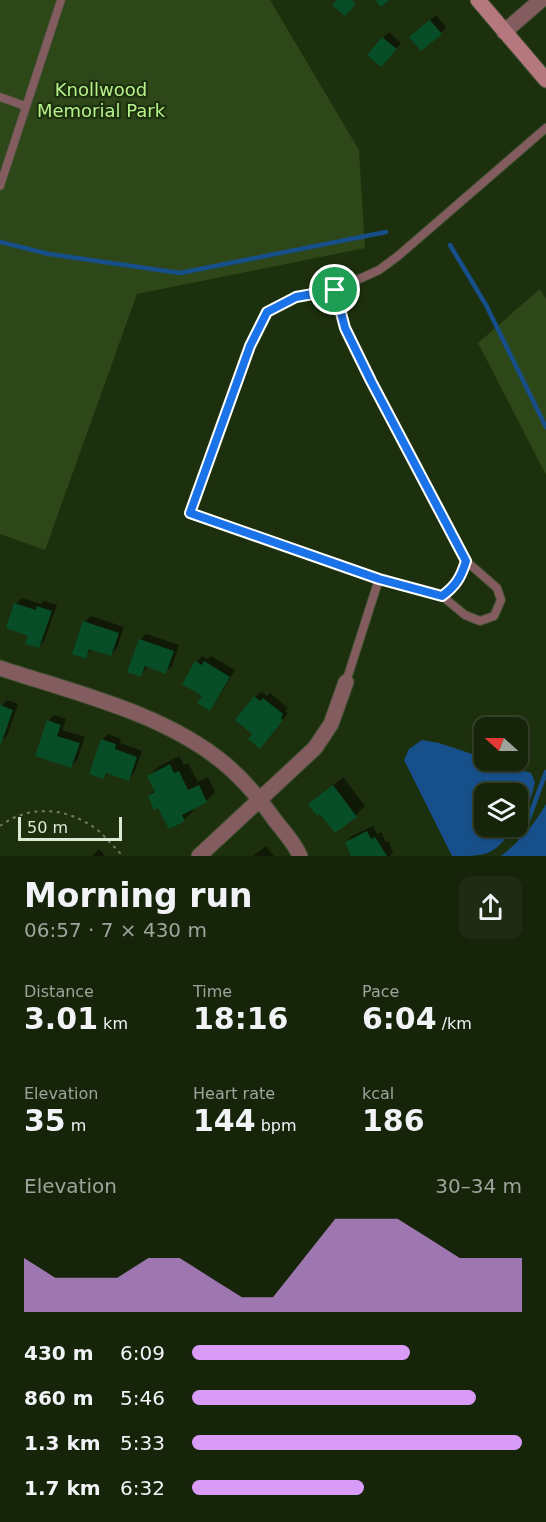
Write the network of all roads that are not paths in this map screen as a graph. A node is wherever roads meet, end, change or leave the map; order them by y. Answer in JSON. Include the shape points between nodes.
{"nodes":[{"id":1,"x":61,"y":0,"type":"edge"},
{"id":2,"x":478,"y":0,"type":"edge"},
{"id":3,"x":541,"y":0,"type":"edge"},
{"id":4,"x":504,"y":32,"type":"junction"},
{"id":5,"x":546,"y":80,"type":"edge"},
{"id":6,"x":0,"y":97,"type":"edge"},
{"id":7,"x":25,"y":106,"type":"junction"},
{"id":8,"x":546,"y":128,"type":"edge"},
{"id":9,"x":0,"y":186,"type":"edge"},
{"id":10,"x":335,"y":290,"type":"junction"},
{"id":11,"x":466,"y":561,"type":"junction"},
{"id":12,"x":379,"y":579,"type":"junction"},
{"id":13,"x":442,"y":596,"type":"junction"},
{"id":14,"x":0,"y":668,"type":"edge"},
{"id":15,"x":346,"y":682,"type":"joint"},
{"id":16,"x":260,"y":799,"type":"junction"},
{"id":17,"x":200,"y":856,"type":"edge"},
{"id":18,"x":300,"y":856,"type":"edge"}],
"edges":[{"from":1,"to":7,"type":"lane"},
{"from":2,"to":4,"type":"street"},
{"from":3,"to":4,"type":"street"},
{"from":4,"to":5,"type":"street"},
{"from":6,"to":7,"type":"lane"},
{"from":7,"to":9,"type":"lane"},
{"from":8,"to":10,"type":"lane","via":[[398,256],[379,270]]},
{"from":10,"to":11,"type":"lane","via":[[345,328]]},
{"from":10,"to":12,"type":"lane","via":[[296,297],[267,312],[250,346],[190,513]]},
{"from":11,"to":13,"type":"lane","via":[[458,582]]},
{"from":11,"to":13,"type":"lane","via":[[497,588],[501,600],[494,616],[480,621],[465,615]]},
{"from":12,"to":13,"type":"lane"},
{"from":12,"to":15,"type":"lane"},
{"from":14,"to":16,"type":"street","via":[[160,724],[226,765]]},
{"from":15,"to":16,"type":"street","via":[[331,724],[315,747]]},
{"from":16,"to":17,"type":"street"},
{"from":16,"to":18,"type":"street"}]}
